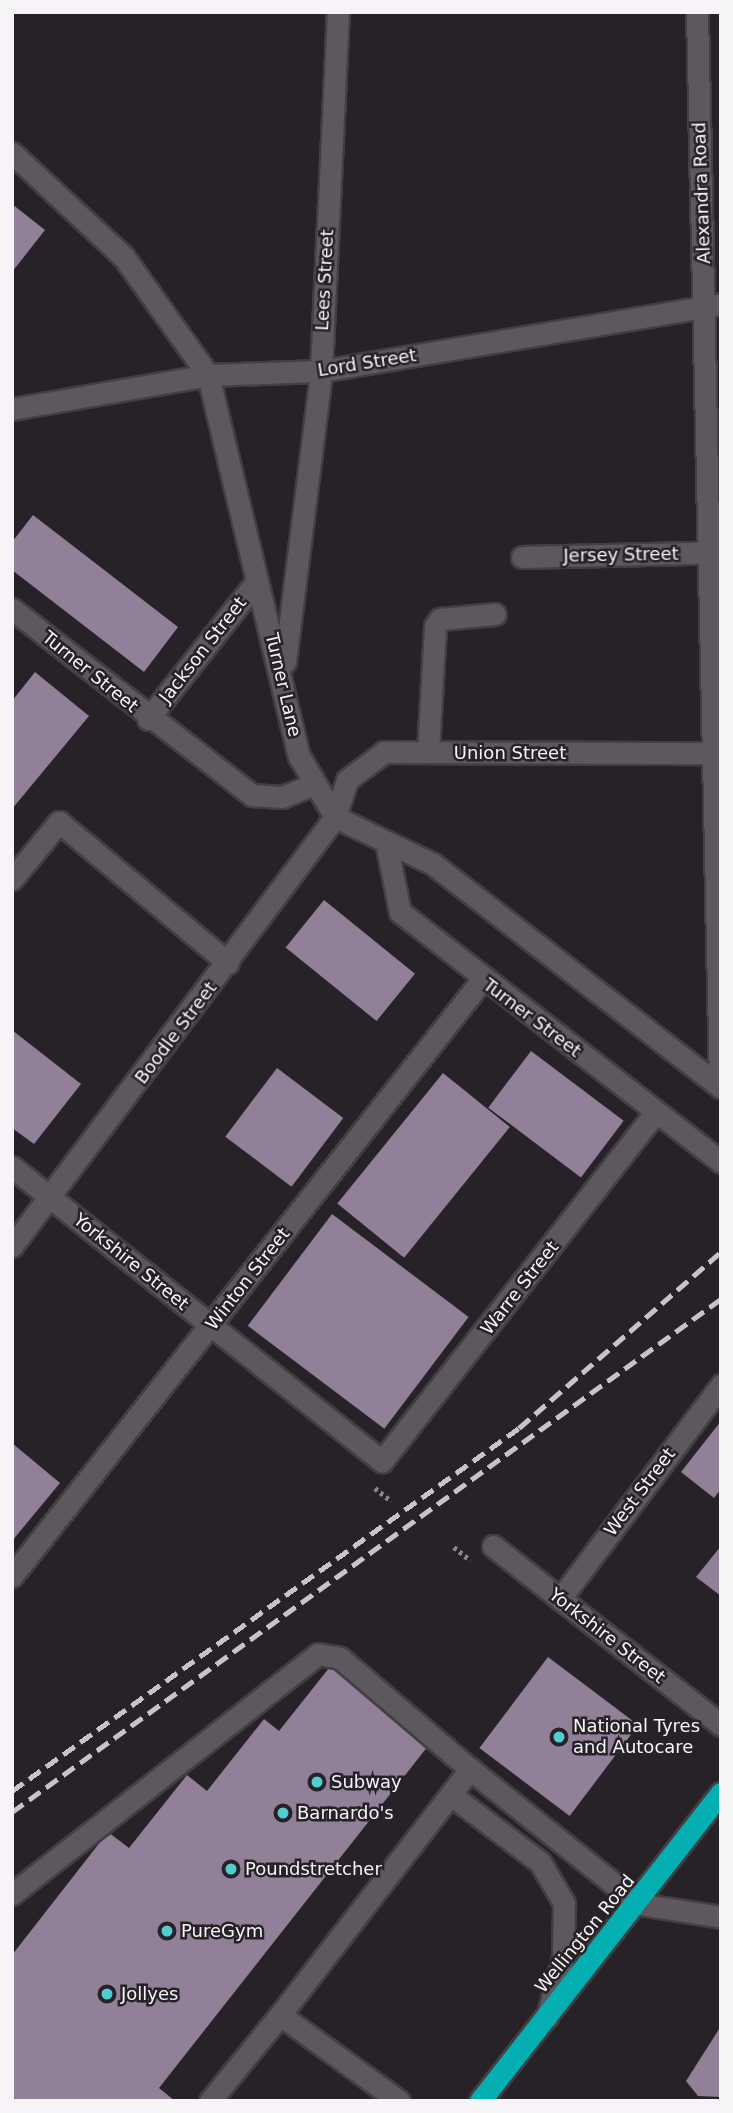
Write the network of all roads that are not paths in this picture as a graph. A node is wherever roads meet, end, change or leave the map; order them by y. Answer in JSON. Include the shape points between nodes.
{"nodes":[{"id":1,"x":338,"y":12,"type":"edge"},
{"id":2,"x":697,"y":12,"type":"edge"},
{"id":3,"x":12,"y":153,"type":"edge"},
{"id":4,"x":713,"y":305,"type":"edge"},
{"id":5,"x":321,"y":371,"type":"junction"},
{"id":6,"x":208,"y":375,"type":"junction"},
{"id":7,"x":12,"y":409,"type":"edge"},
{"id":8,"x":716,"y":552,"type":"edge"},
{"id":9,"x":522,"y":557,"type":"dead end"},
{"id":10,"x":257,"y":581,"type":"junction"},
{"id":11,"x":12,"y":609,"type":"edge"},
{"id":12,"x":495,"y":614,"type":"dead end"},
{"id":13,"x":283,"y":672,"type":"junction"},
{"id":14,"x":148,"y":719,"type":"junction"},
{"id":15,"x":428,"y":752,"type":"junction"},
{"id":16,"x":719,"y":753,"type":"edge"},
{"id":17,"x":314,"y":784,"type":"junction"},
{"id":18,"x":335,"y":817,"type":"junction"},
{"id":19,"x":387,"y":847,"type":"junction"},
{"id":20,"x":12,"y":879,"type":"edge"},
{"id":21,"x":228,"y":963,"type":"junction"},
{"id":22,"x":482,"y":980,"type":"junction"},
{"id":23,"x":721,"y":1087,"type":"edge"},
{"id":24,"x":655,"y":1113,"type":"junction"},
{"id":25,"x":721,"y":1162,"type":"edge"},
{"id":26,"x":12,"y":1167,"type":"edge"},
{"id":27,"x":53,"y":1199,"type":"junction"},
{"id":28,"x":12,"y":1246,"type":"edge"},
{"id":29,"x":211,"y":1327,"type":"junction"},
{"id":30,"x":721,"y":1385,"type":"edge"},
{"id":31,"x":382,"y":1461,"type":"joint"},
{"id":32,"x":493,"y":1546,"type":"dead end"},
{"id":33,"x":12,"y":1576,"type":"edge"},
{"id":34,"x":560,"y":1599,"type":"junction"},
{"id":35,"x":721,"y":1725,"type":"edge"},
{"id":36,"x":470,"y":1769,"type":"junction"},
{"id":37,"x":721,"y":1793,"type":"edge"},
{"id":38,"x":452,"y":1796,"type":"junction"},
{"id":39,"x":12,"y":1894,"type":"edge"},
{"id":40,"x":639,"y":1904,"type":"junction"},
{"id":41,"x":721,"y":1917,"type":"edge"},
{"id":42,"x":280,"y":2014,"type":"junction"},
{"id":43,"x":546,"y":2019,"type":"junction"},
{"id":44,"x":210,"y":2101,"type":"edge"},
{"id":45,"x":399,"y":2101,"type":"edge"},
{"id":46,"x":480,"y":2101,"type":"edge"}],
"edges":[{"from":1,"to":5,"type":"street","name":"Lees Street"},
{"from":2,"to":4,"type":"street","name":"Alexandra Road"},
{"from":3,"to":6,"type":"street","name":"Turner Lane","via":[[123,256]]},
{"from":4,"to":5,"type":"street","name":"Lord Street"},
{"from":4,"to":8,"type":"street","name":"Alexandra Road"},
{"from":5,"to":6,"type":"street","name":"Lord Street"},
{"from":5,"to":13,"type":"street","name":"Lees Street"},
{"from":6,"to":7,"type":"street","name":"Lord Street"},
{"from":6,"to":10,"type":"street","name":"Turner Lane"},
{"from":8,"to":9,"type":"street","name":"Jersey Street"},
{"from":8,"to":16,"type":"street","name":"Alexandra Road"},
{"from":10,"to":13,"type":"street","name":"Turner Lane"},
{"from":10,"to":14,"type":"street","name":"Jackson Street"},
{"from":11,"to":14,"type":"street","name":"Turner Street"},
{"from":12,"to":15,"type":"street","via":[[440,619],[435,626]]},
{"from":13,"to":17,"type":"street","name":"Turner Lane","via":[[299,756]]},
{"from":14,"to":17,"type":"street","name":"Turner Street","via":[[252,795],[282,797]]},
{"from":15,"to":16,"type":"street","name":"Union Street"},
{"from":15,"to":18,"type":"street","name":"Union Street","via":[[384,752],[347,780]]},
{"from":16,"to":23,"type":"street","name":"Alexandra Road"},
{"from":17,"to":18,"type":"street","name":"Turner Lane"},
{"from":18,"to":19,"type":"street","name":"Turner Lane"},
{"from":18,"to":21,"type":"street","name":"Boodle Street"},
{"from":19,"to":22,"type":"street","name":"Turner Street","via":[[400,912]]},
{"from":19,"to":23,"type":"street","name":"Turner Lane","via":[[433,864]]},
{"from":20,"to":21,"type":"street","via":[[59,822]]},
{"from":21,"to":27,"type":"street","name":"Boodle Street"},
{"from":22,"to":24,"type":"street","name":"Turner Street"},
{"from":22,"to":29,"type":"street","name":"Winton Street"},
{"from":24,"to":25,"type":"street","name":"Turner Street"},
{"from":24,"to":31,"type":"street","name":"Warre Street"},
{"from":26,"to":27,"type":"street","name":"Yorkshire Street"},
{"from":27,"to":28,"type":"street","name":"Boodle Street"},
{"from":27,"to":29,"type":"street","name":"Yorkshire Street"},
{"from":29,"to":31,"type":"street","name":"Yorkshire Street"},
{"from":29,"to":33,"type":"street","name":"Winton Street"},
{"from":30,"to":34,"type":"street","name":"West Street"},
{"from":32,"to":34,"type":"street","name":"Yorkshire Street"},
{"from":34,"to":35,"type":"street","name":"Yorkshire Street"},
{"from":36,"to":38,"type":"street"},
{"from":36,"to":39,"type":"street","via":[[340,1658],[318,1654]]},
{"from":36,"to":40,"type":"street"},
{"from":37,"to":40,"type":"highway","name":"Wellington Road"},
{"from":38,"to":42,"type":"street"},
{"from":38,"to":43,"type":"street","via":[[540,1862],[564,1903],[563,1956]]},
{"from":40,"to":41,"type":"street"},
{"from":40,"to":43,"type":"highway","name":"Wellington Road"},
{"from":42,"to":44,"type":"street"},
{"from":42,"to":45,"type":"street"},
{"from":43,"to":46,"type":"highway","name":"Wellington Road"}]}
